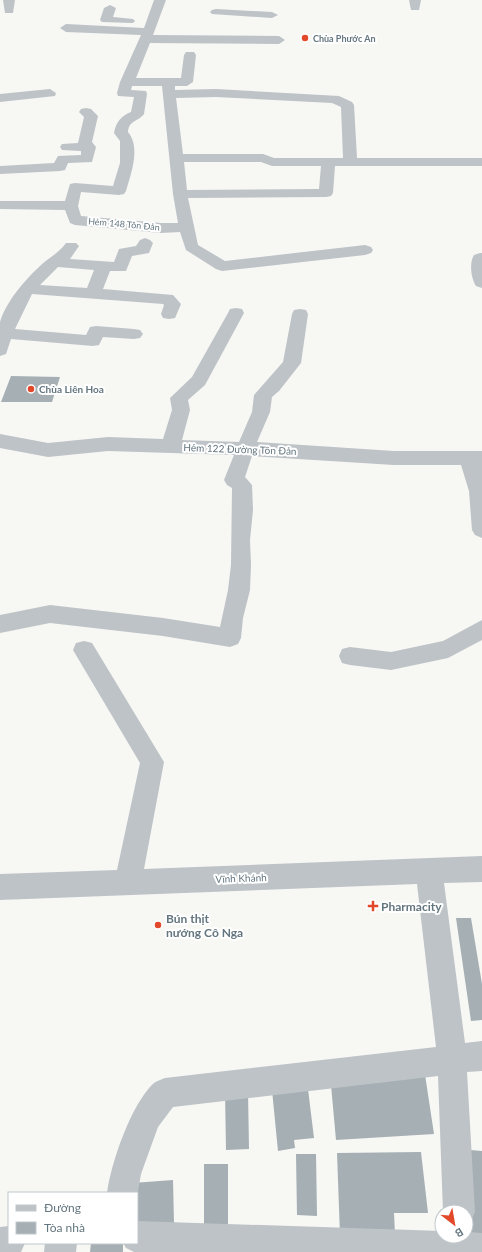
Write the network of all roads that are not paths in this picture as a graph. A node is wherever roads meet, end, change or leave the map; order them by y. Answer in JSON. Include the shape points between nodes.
{"nodes":[{"id":1,"x":160,"y":0,"type":"edge"},
{"id":2,"x":221,"y":0,"type":"edge"},
{"id":3,"x":110,"y":8,"type":"dead end"},
{"id":4,"x":216,"y":12,"type":"junction"},
{"id":5,"x":272,"y":15,"type":"dead end"},
{"id":6,"x":211,"y":24,"type":"dead end"},
{"id":7,"x":66,"y":28,"type":"dead end"},
{"id":8,"x":149,"y":31,"type":"junction"},
{"id":9,"x":279,"y":40,"type":"dead end"},
{"id":10,"x":190,"y":55,"type":"dead end"},
{"id":11,"x":124,"y":87,"type":"junction"},
{"id":12,"x":169,"y":88,"type":"junction"},
{"id":13,"x":50,"y":93,"type":"dead end"},
{"id":14,"x":0,"y":98,"type":"edge"},
{"id":15,"x":86,"y":112,"type":"dead end"},
{"id":16,"x":67,"y":147,"type":"dead end"},
{"id":17,"x":89,"y":147,"type":"junction"},
{"id":18,"x":176,"y":158,"type":"junction"},
{"id":19,"x":328,"y":161,"type":"junction"},
{"id":20,"x":350,"y":161,"type":"junction"},
{"id":21,"x":482,"y":162,"type":"edge"},
{"id":22,"x":0,"y":170,"type":"edge"},
{"id":23,"x":180,"y":194,"type":"junction"},
{"id":24,"x":71,"y":206,"type":"junction"},
{"id":25,"x":0,"y":207,"type":"edge"},
{"id":26,"x":188,"y":227,"type":"junction"},
{"id":27,"x":145,"y":243,"type":"dead end"},
{"id":28,"x":71,"y":246,"type":"dead end"},
{"id":29,"x":365,"y":250,"type":"dead end"},
{"id":30,"x":482,"y":258,"type":"edge"},
{"id":31,"x":53,"y":262,"type":"junction"},
{"id":32,"x":104,"y":266,"type":"junction"},
{"id":33,"x":482,"y":283,"type":"edge"},
{"id":34,"x":28,"y":289,"type":"junction"},
{"id":35,"x":93,"y":293,"type":"junction"},
{"id":36,"x":236,"y":313,"type":"dead end"},
{"id":37,"x":169,"y":314,"type":"dead end"},
{"id":38,"x":300,"y":314,"type":"dead end"},
{"id":39,"x":4,"y":333,"type":"junction"},
{"id":40,"x":134,"y":334,"type":"dead end"},
{"id":41,"x":0,"y":350,"type":"edge"},
{"id":42,"x":0,"y":441,"type":"edge"},
{"id":43,"x":170,"y":447,"type":"junction"},
{"id":44,"x":246,"y":449,"type":"junction"},
{"id":45,"x":476,"y":458,"type":"edge"},
{"id":46,"x":482,"y":530,"type":"edge"},
{"id":47,"x":0,"y":624,"type":"edge"},
{"id":48,"x":482,"y":629,"type":"edge"},
{"id":49,"x":84,"y":650,"type":"dead end"},
{"id":50,"x":350,"y":656,"type":"dead end"},
{"id":51,"x":482,"y":869,"type":"edge"},
{"id":52,"x":429,"y":871,"type":"junction"},
{"id":53,"x":128,"y":882,"type":"junction"},
{"id":54,"x":0,"y":887,"type":"edge"},
{"id":55,"x":482,"y":1056,"type":"edge"},
{"id":56,"x":452,"y":1059,"type":"junction"},
{"id":57,"x":122,"y":1192,"type":"edge"},
{"id":58,"x":459,"y":1204,"type":"edge"},
{"id":59,"x":138,"y":1236,"type":"edge"},
{"id":60,"x":466,"y":1246,"type":"edge"}],
"edges":[{"from":1,"to":8,"type":"street"},
{"from":2,"to":4,"type":"street"},
{"from":3,"to":8,"type":"street","via":[[106,20]]},
{"from":4,"to":5,"type":"street"},
{"from":4,"to":6,"type":"street"},
{"from":7,"to":8,"type":"street"},
{"from":8,"to":9,"type":"street"},
{"from":8,"to":11,"type":"street"},
{"from":10,"to":12,"type":"street","via":[[187,82]]},
{"from":11,"to":12,"type":"street"},
{"from":11,"to":24,"type":"street","via":[[141,94],[137,114],[126,119],[122,125],[121,133],[127,140],[127,163],[120,191],[75,187]]},
{"from":12,"to":18,"type":"street"},
{"from":12,"to":20,"type":"street","via":[[334,99],[344,102],[347,105]]},
{"from":13,"to":14,"type":"street"},
{"from":15,"to":17,"type":"street","via":[[91,116],[85,142]]},
{"from":16,"to":17,"type":"street"},
{"from":17,"to":22,"type":"street","via":[[87,159],[63,160],[60,167]]},
{"from":18,"to":19,"type":"street","via":[[218,156],[263,158],[272,162]]},
{"from":18,"to":23,"type":"street"},
{"from":19,"to":20,"type":"street"},
{"from":19,"to":23,"type":"street","via":[[326,192]]},
{"from":20,"to":21,"type":"street"},
{"from":23,"to":26,"type":"street"},
{"from":24,"to":25,"type":"street"},
{"from":24,"to":26,"type":"street","name":"Hẻm 148 Tôn Đản","via":[[75,220],[161,228]]},
{"from":26,"to":29,"type":"street","via":[[191,247],[222,266]]},
{"from":27,"to":32,"type":"street","via":[[143,250],[125,252],[120,268]]},
{"from":28,"to":31,"type":"street","via":[[67,255]]},
{"from":30,"to":33,"type":"street","via":[[479,269]]},
{"from":31,"to":32,"type":"street"},
{"from":31,"to":34,"type":"street"},
{"from":32,"to":35,"type":"street"},
{"from":34,"to":35,"type":"street"},
{"from":34,"to":39,"type":"street"},
{"from":35,"to":37,"type":"street","via":[[167,299],[173,304]]},
{"from":36,"to":43,"type":"street","via":[[199,381],[179,398],[181,410]]},
{"from":38,"to":44,"type":"street","via":[[292,363],[273,387],[263,395],[261,412]]},
{"from":39,"to":40,"type":"street","via":[[93,342],[96,330]]},
{"from":39,"to":41,"type":"street"},
{"from":42,"to":43,"type":"street","name":"Hẻm 122 Đường Tôn Đản","via":[[48,450],[108,444]]},
{"from":43,"to":44,"type":"street","name":"Hẻm 122 Đường Tôn Đản"},
{"from":44,"to":45,"type":"street","name":"Hẻm 122 Đường Tôn Đản","via":[[394,458]]},
{"from":44,"to":47,"type":"street","via":[[234,480],[242,485],[243,510],[239,590],[230,638],[163,627],[50,614]]},
{"from":45,"to":46,"type":"street"},
{"from":48,"to":50,"type":"street","via":[[448,649],[406,658],[391,661]]},
{"from":49,"to":53,"type":"street","via":[[152,762]]},
{"from":51,"to":52,"type":"street","name":"Vĩnh Khánh"},
{"from":52,"to":53,"type":"street","name":"Vĩnh Khánh"},
{"from":52,"to":56,"type":"street"},
{"from":53,"to":54,"type":"street","name":"Vĩnh Khánh"},
{"from":55,"to":56,"type":"street"},
{"from":56,"to":57,"type":"street","via":[[165,1093],[146,1118],[125,1174]]},
{"from":56,"to":58,"type":"street"},
{"from":59,"to":60,"type":"street"}]}
